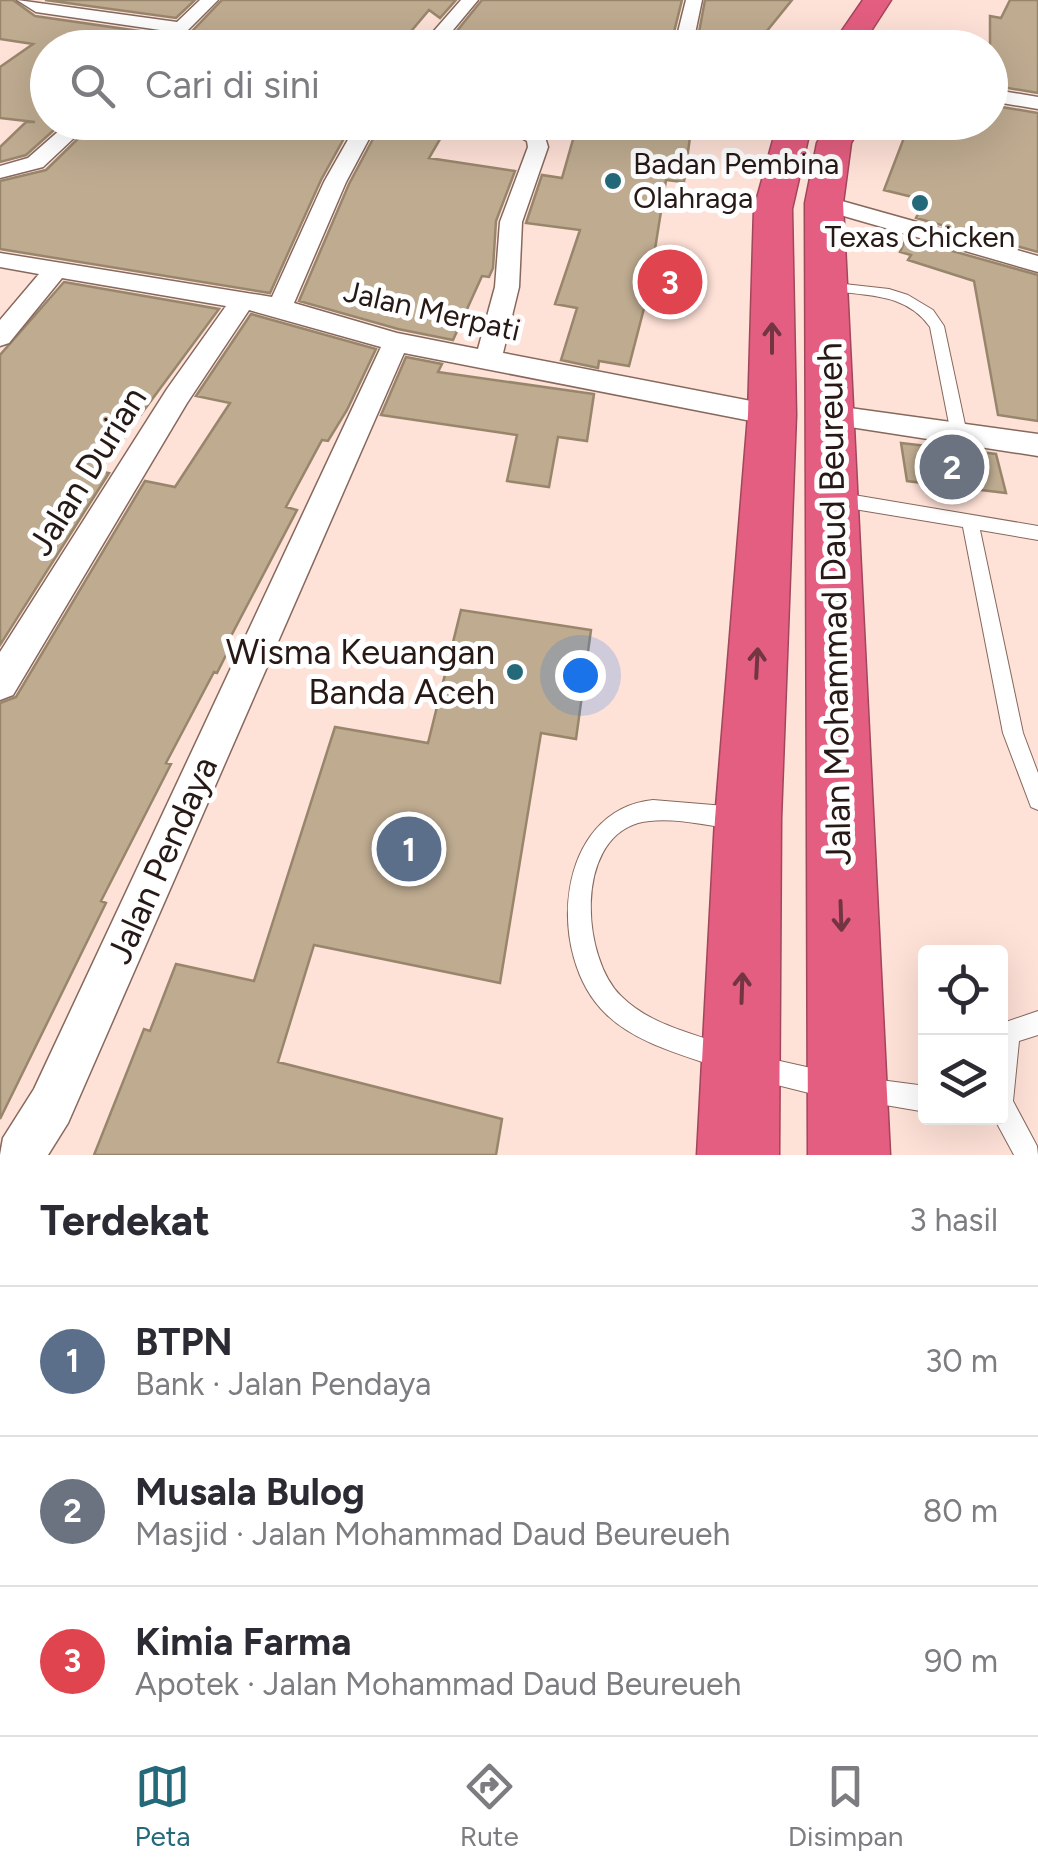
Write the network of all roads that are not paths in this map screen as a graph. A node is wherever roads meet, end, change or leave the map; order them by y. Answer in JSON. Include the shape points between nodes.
{"nodes":[{"id":1,"x":26,"y":0,"type":"edge"},
{"id":2,"x":210,"y":0,"type":"edge"},
{"id":3,"x":470,"y":0,"type":"edge"},
{"id":4,"x":694,"y":0,"type":"edge"},
{"id":5,"x":869,"y":1,"type":"edge"},
{"id":6,"x":180,"y":28,"type":"joint"},
{"id":7,"x":444,"y":30,"type":"edge"},
{"id":8,"x":687,"y":30,"type":"edge"},
{"id":9,"x":854,"y":30,"type":"edge"},
{"id":10,"x":1008,"y":98,"type":"edge"},
{"id":11,"x":1038,"y":104,"type":"edge"},
{"id":12,"x":63,"y":140,"type":"edge"},
{"id":13,"x":358,"y":140,"type":"edge"},
{"id":14,"x":537,"y":140,"type":"edge"},
{"id":15,"x":790,"y":140,"type":"edge"},
{"id":16,"x":836,"y":140,"type":"edge"},
{"id":17,"x":0,"y":172,"type":"edge"},
{"id":18,"x":824,"y":203,"type":"junction"},
{"id":19,"x":0,"y":260,"type":"edge"},
{"id":20,"x":1038,"y":264,"type":"edge"},
{"id":21,"x":56,"y":270,"type":"junction"},
{"id":22,"x":826,"y":286,"type":"junction"},
{"id":23,"x":242,"y":300,"type":"junction"},
{"id":24,"x":280,"y":307,"type":"junction"},
{"id":25,"x":0,"y":337,"type":"edge"},
{"id":26,"x":396,"y":342,"type":"junction"},
{"id":27,"x":489,"y":358,"type":"junction"},
{"id":28,"x":772,"y":415,"type":"junction"},
{"id":29,"x":828,"y":415,"type":"junction"},
{"id":30,"x":958,"y":434,"type":"junction"},
{"id":31,"x":1038,"y":445,"type":"edge"},
{"id":32,"x":829,"y":497,"type":"junction"},
{"id":33,"x":970,"y":521,"type":"junction"},
{"id":34,"x":1038,"y":533,"type":"edge"},
{"id":35,"x":0,"y":684,"type":"edge"},
{"id":36,"x":1038,"y":800,"type":"edge"},
{"id":37,"x":748,"y":819,"type":"junction"},
{"id":38,"x":1038,"y":1023,"type":"edge"},
{"id":39,"x":1008,"y":1035,"type":"edge"},
{"id":40,"x":740,"y":1064,"type":"junction"},
{"id":41,"x":846,"y":1089,"type":"junction"},
{"id":42,"x":918,"y":1098,"type":"edge"},
{"id":43,"x":1008,"y":1117,"type":"edge"},
{"id":44,"x":20,"y":1155,"type":"edge"},
{"id":45,"x":738,"y":1155,"type":"edge"},
{"id":46,"x":849,"y":1155,"type":"edge"},
{"id":47,"x":1028,"y":1155,"type":"edge"}],
"edges":[{"from":1,"to":6,"type":"street","via":[[36,7]]},
{"from":2,"to":6,"type":"street"},
{"from":3,"to":7,"type":"street"},
{"from":4,"to":8,"type":"street"},
{"from":5,"to":9,"type":"highway"},
{"from":10,"to":11,"type":"street"},
{"from":12,"to":17,"type":"street","via":[[41,161]]},
{"from":13,"to":24,"type":"street","name":"Jalan Merpati"},
{"from":14,"to":27,"type":"street","via":[[511,222],[507,287]]},
{"from":28,"to":15,"type":"highway","name":"Jalan Mohammad Daud Beureueh","one_way":true,"via":[[773,209]]},
{"from":16,"to":18,"type":"highway","name":"Jalan Mohammad Daud Beureueh"},
{"from":18,"to":20,"type":"street"},
{"from":18,"to":22,"type":"highway","name":"Jalan Mohammad Daud Beureueh"},
{"from":19,"to":21,"type":"street"},
{"from":21,"to":23,"type":"street"},
{"from":21,"to":25,"type":"street"},
{"from":22,"to":29,"type":"highway","name":"Jalan Mohammad Daud Beureueh"},
{"from":22,"to":30,"type":"lane","via":[[906,297],[929,311]]},
{"from":23,"to":24,"type":"street"},
{"from":23,"to":35,"type":"street","name":"Jalan Durian"},
{"from":24,"to":26,"type":"street","name":"Jalan Merpati"},
{"from":26,"to":27,"type":"street","name":"Jalan Merpati"},
{"from":26,"to":44,"type":"street","name":"Jalan Pendaya","via":[[51,1106]]},
{"from":27,"to":28,"type":"street","name":"Jalan Merpati"},
{"from":37,"to":28,"type":"highway","name":"Jalan Mohammad Daud Beureueh","one_way":true},
{"from":29,"to":30,"type":"street"},
{"from":29,"to":32,"type":"highway","name":"Jalan Mohammad Daud Beureueh"},
{"from":30,"to":31,"type":"street"},
{"from":32,"to":33,"type":"lane"},
{"from":32,"to":41,"type":"highway","name":"Jalan Mohammad Daud Beureueh","one_way":true},
{"from":33,"to":34,"type":"lane"},
{"from":33,"to":36,"type":"lane","via":[[1013,733]]},
{"from":40,"to":37,"type":"highway","name":"Jalan Mohammad Daud Beureueh","one_way":true},
{"from":37,"to":40,"type":"lane","via":[[643,813],[611,826],[583,876],[578,926],[602,992],[625,1015]]},
{"from":38,"to":39,"type":"lane"},
{"from":40,"to":41,"type":"lane"},
{"from":40,"to":45,"type":"highway","name":"Jalan Mohammad Daud Beureueh"},
{"from":41,"to":42,"type":"lane"},
{"from":41,"to":46,"type":"highway","name":"Jalan Mohammad Daud Beureueh"},
{"from":43,"to":47,"type":"lane"}]}
